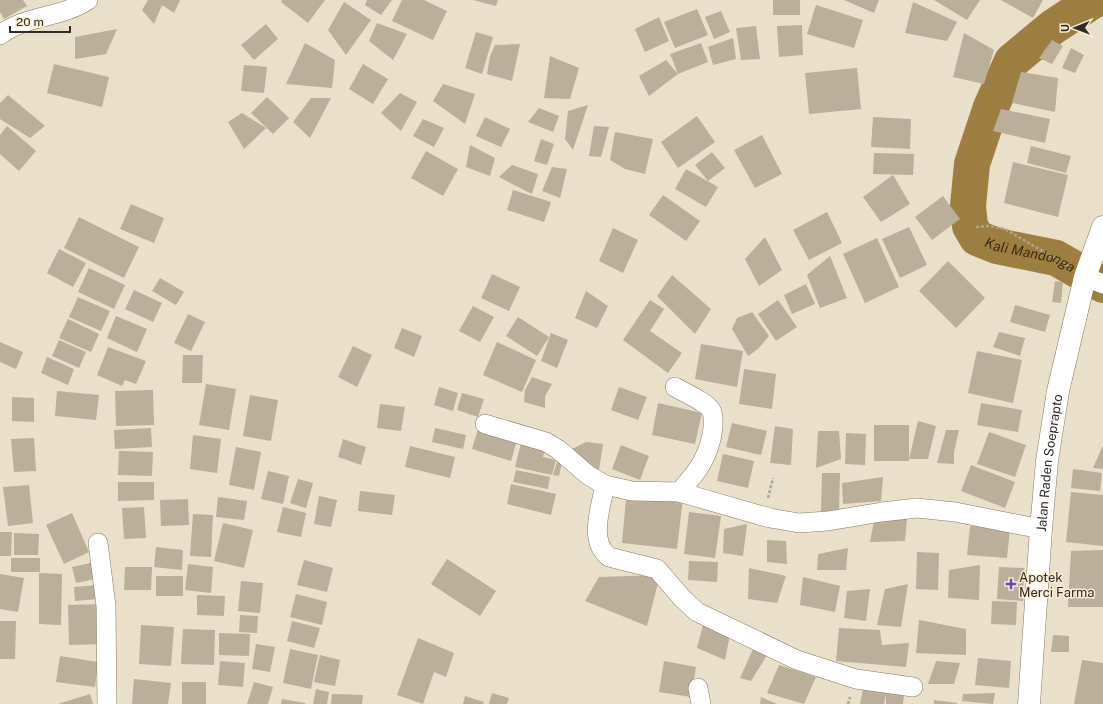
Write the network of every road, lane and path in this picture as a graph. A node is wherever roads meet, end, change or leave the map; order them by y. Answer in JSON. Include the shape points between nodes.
{"nodes":[{"id":1,"x":88,"y":0,"type":"edge"},
{"id":2,"x":0,"y":35,"type":"edge"},
{"id":3,"x":976,"y":227,"type":"dead end"},
{"id":4,"x":1103,"y":227,"type":"edge"},
{"id":5,"x":1090,"y":278,"type":"edge"},
{"id":6,"x":675,"y":387,"type":"dead end"},
{"id":7,"x":485,"y":424,"type":"dead end"},
{"id":8,"x":605,"y":485,"type":"junction"},
{"id":9,"x":679,"y":492,"type":"junction"},
{"id":10,"x":1041,"y":529,"type":"junction"},
{"id":11,"x":98,"y":543,"type":"dead end"},
{"id":12,"x":913,"y":687,"type":"dead end"},
{"id":13,"x":107,"y":704,"type":"edge"},
{"id":14,"x":1029,"y":704,"type":"edge"}],
"edges":[{"from":1,"to":2,"type":"street","via":[[71,9],[10,28]]},
{"from":3,"to":5,"type":"path","via":[[1005,228]]},
{"from":4,"to":5,"type":"highway","name":"Jalan Raden Soeprapto"},
{"from":5,"to":10,"type":"highway","name":"Jalan Raden Soeprapto","via":[[1058,391]]},
{"from":6,"to":9,"type":"street","via":[[709,408],[713,424],[711,442],[703,463]]},
{"from":7,"to":8,"type":"street","via":[[546,442]]},
{"from":8,"to":9,"type":"street","via":[[632,491]]},
{"from":8,"to":12,"type":"street","via":[[597,541],[609,557],[657,569],[697,612],[797,660],[856,679]]},
{"from":9,"to":10,"type":"street","via":[[770,518],[799,523],[917,508],[955,512]]},
{"from":10,"to":14,"type":"highway","name":"Jalan Raden Soeprapto"},
{"from":11,"to":13,"type":"street","via":[[106,606]]}]}
